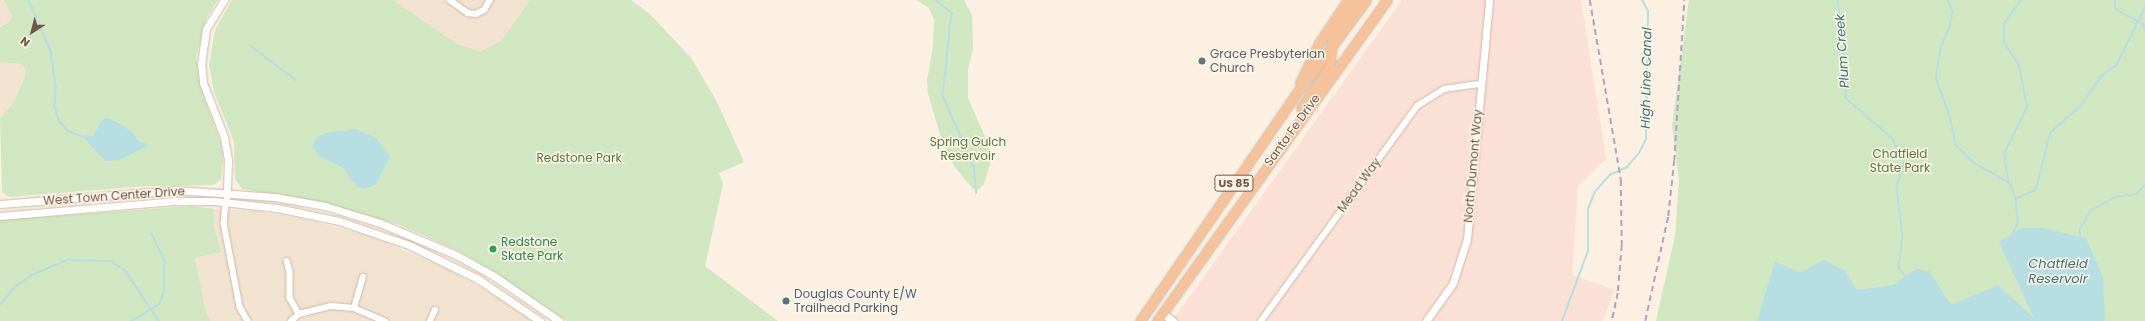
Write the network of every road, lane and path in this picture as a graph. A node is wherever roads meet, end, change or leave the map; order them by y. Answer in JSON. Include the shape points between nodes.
{"nodes":[{"id":1,"x":224,"y":0,"type":"edge"},
{"id":2,"x":450,"y":0,"type":"edge"},
{"id":3,"x":490,"y":0,"type":"edge"},
{"id":4,"x":1348,"y":0,"type":"edge"},
{"id":5,"x":1357,"y":0,"type":"edge"},
{"id":6,"x":1366,"y":0,"type":"edge"},
{"id":7,"x":1387,"y":0,"type":"edge"},
{"id":8,"x":1489,"y":0,"type":"edge"},
{"id":9,"x":1331,"y":48,"type":"junction"},
{"id":10,"x":1481,"y":84,"type":"junction"},
{"id":11,"x":1299,"y":90,"type":"junction"},
{"id":12,"x":227,"y":192,"type":"junction"},
{"id":13,"x":226,"y":202,"type":"junction"},
{"id":14,"x":0,"y":204,"type":"edge"},
{"id":15,"x":0,"y":216,"type":"edge"},
{"id":16,"x":1217,"y":235,"type":"junction"},
{"id":17,"x":286,"y":261,"type":"dead end"},
{"id":18,"x":363,"y":278,"type":"dead end"},
{"id":19,"x":1170,"y":278,"type":"junction"},
{"id":20,"x":354,"y":308,"type":"junction"},
{"id":21,"x":435,"y":310,"type":"dead end"},
{"id":22,"x":299,"y":314,"type":"junction"},
{"id":23,"x":1160,"y":317,"type":"edge"},
{"id":24,"x":248,"y":321,"type":"edge"},
{"id":25,"x":291,"y":321,"type":"edge"},
{"id":26,"x":385,"y":321,"type":"edge"},
{"id":27,"x":430,"y":321,"type":"edge"},
{"id":28,"x":540,"y":321,"type":"edge"},
{"id":29,"x":559,"y":321,"type":"edge"},
{"id":30,"x":1140,"y":321,"type":"edge"},
{"id":31,"x":1147,"y":321,"type":"edge"},
{"id":32,"x":1173,"y":321,"type":"edge"},
{"id":33,"x":1261,"y":321,"type":"edge"},
{"id":34,"x":1426,"y":321,"type":"edge"}],
"edges":[{"from":1,"to":12,"type":"street","via":[[206,29],[201,63],[203,83],[224,137],[228,160]]},
{"from":2,"to":3,"type":"street","via":[[468,13],[476,14],[484,10]]},
{"from":4,"to":11,"type":"highway","via":[[1319,43],[1301,79]]},
{"from":5,"to":9,"type":"highway","via":[[1333,32]]},
{"from":6,"to":9,"type":"highway","name":"Santa Fe Drive","number":"US 85"},
{"from":7,"to":16,"type":"highway","name":"Santa Fe Drive","number":"US 85"},
{"from":8,"to":10,"type":"street","name":"North Dumont Way"},
{"from":9,"to":11,"type":"highway","name":"Santa Fe Drive","number":"US 85"},
{"from":9,"to":16,"type":"highway","via":[[1325,73],[1230,206]]},
{"from":10,"to":33,"type":"street","name":"Mead Way","via":[[1444,89],[1417,106]]},
{"from":10,"to":34,"type":"street","name":"North Dumont Way","via":[[1467,239],[1453,283]]},
{"from":11,"to":19,"type":"highway","name":"Santa Fe Drive","number":"US 85"},
{"from":12,"to":13,"type":"street"},
{"from":12,"to":14,"type":"street","name":"West Town Center Drive","via":[[176,190]]},
{"from":12,"to":29,"type":"street","name":"West Town Center Drive","via":[[275,196],[325,206],[414,236],[494,276]]},
{"from":13,"to":15,"type":"street","name":"West Town Center Drive","via":[[150,202]]},
{"from":13,"to":24,"type":"street","via":[[226,230],[240,306]]},
{"from":13,"to":28,"type":"street","name":"West Town Center Drive","via":[[277,208],[338,221],[409,245],[478,280]]},
{"from":16,"to":23,"type":"highway","name":"Santa Fe Drive","number":"US 85"},
{"from":17,"to":22,"type":"street","via":[[290,272],[290,298]]},
{"from":18,"to":20,"type":"street"},
{"from":19,"to":30,"type":"highway","name":"Santa Fe Drive","number":"US 85"},
{"from":19,"to":31,"type":"highway","via":[[1170,289]]},
{"from":20,"to":22,"type":"street","via":[[331,306]]},
{"from":20,"to":26,"type":"street"},
{"from":21,"to":27,"type":"street"},
{"from":22,"to":25,"type":"street"},
{"from":23,"to":32,"type":"street"}]}
